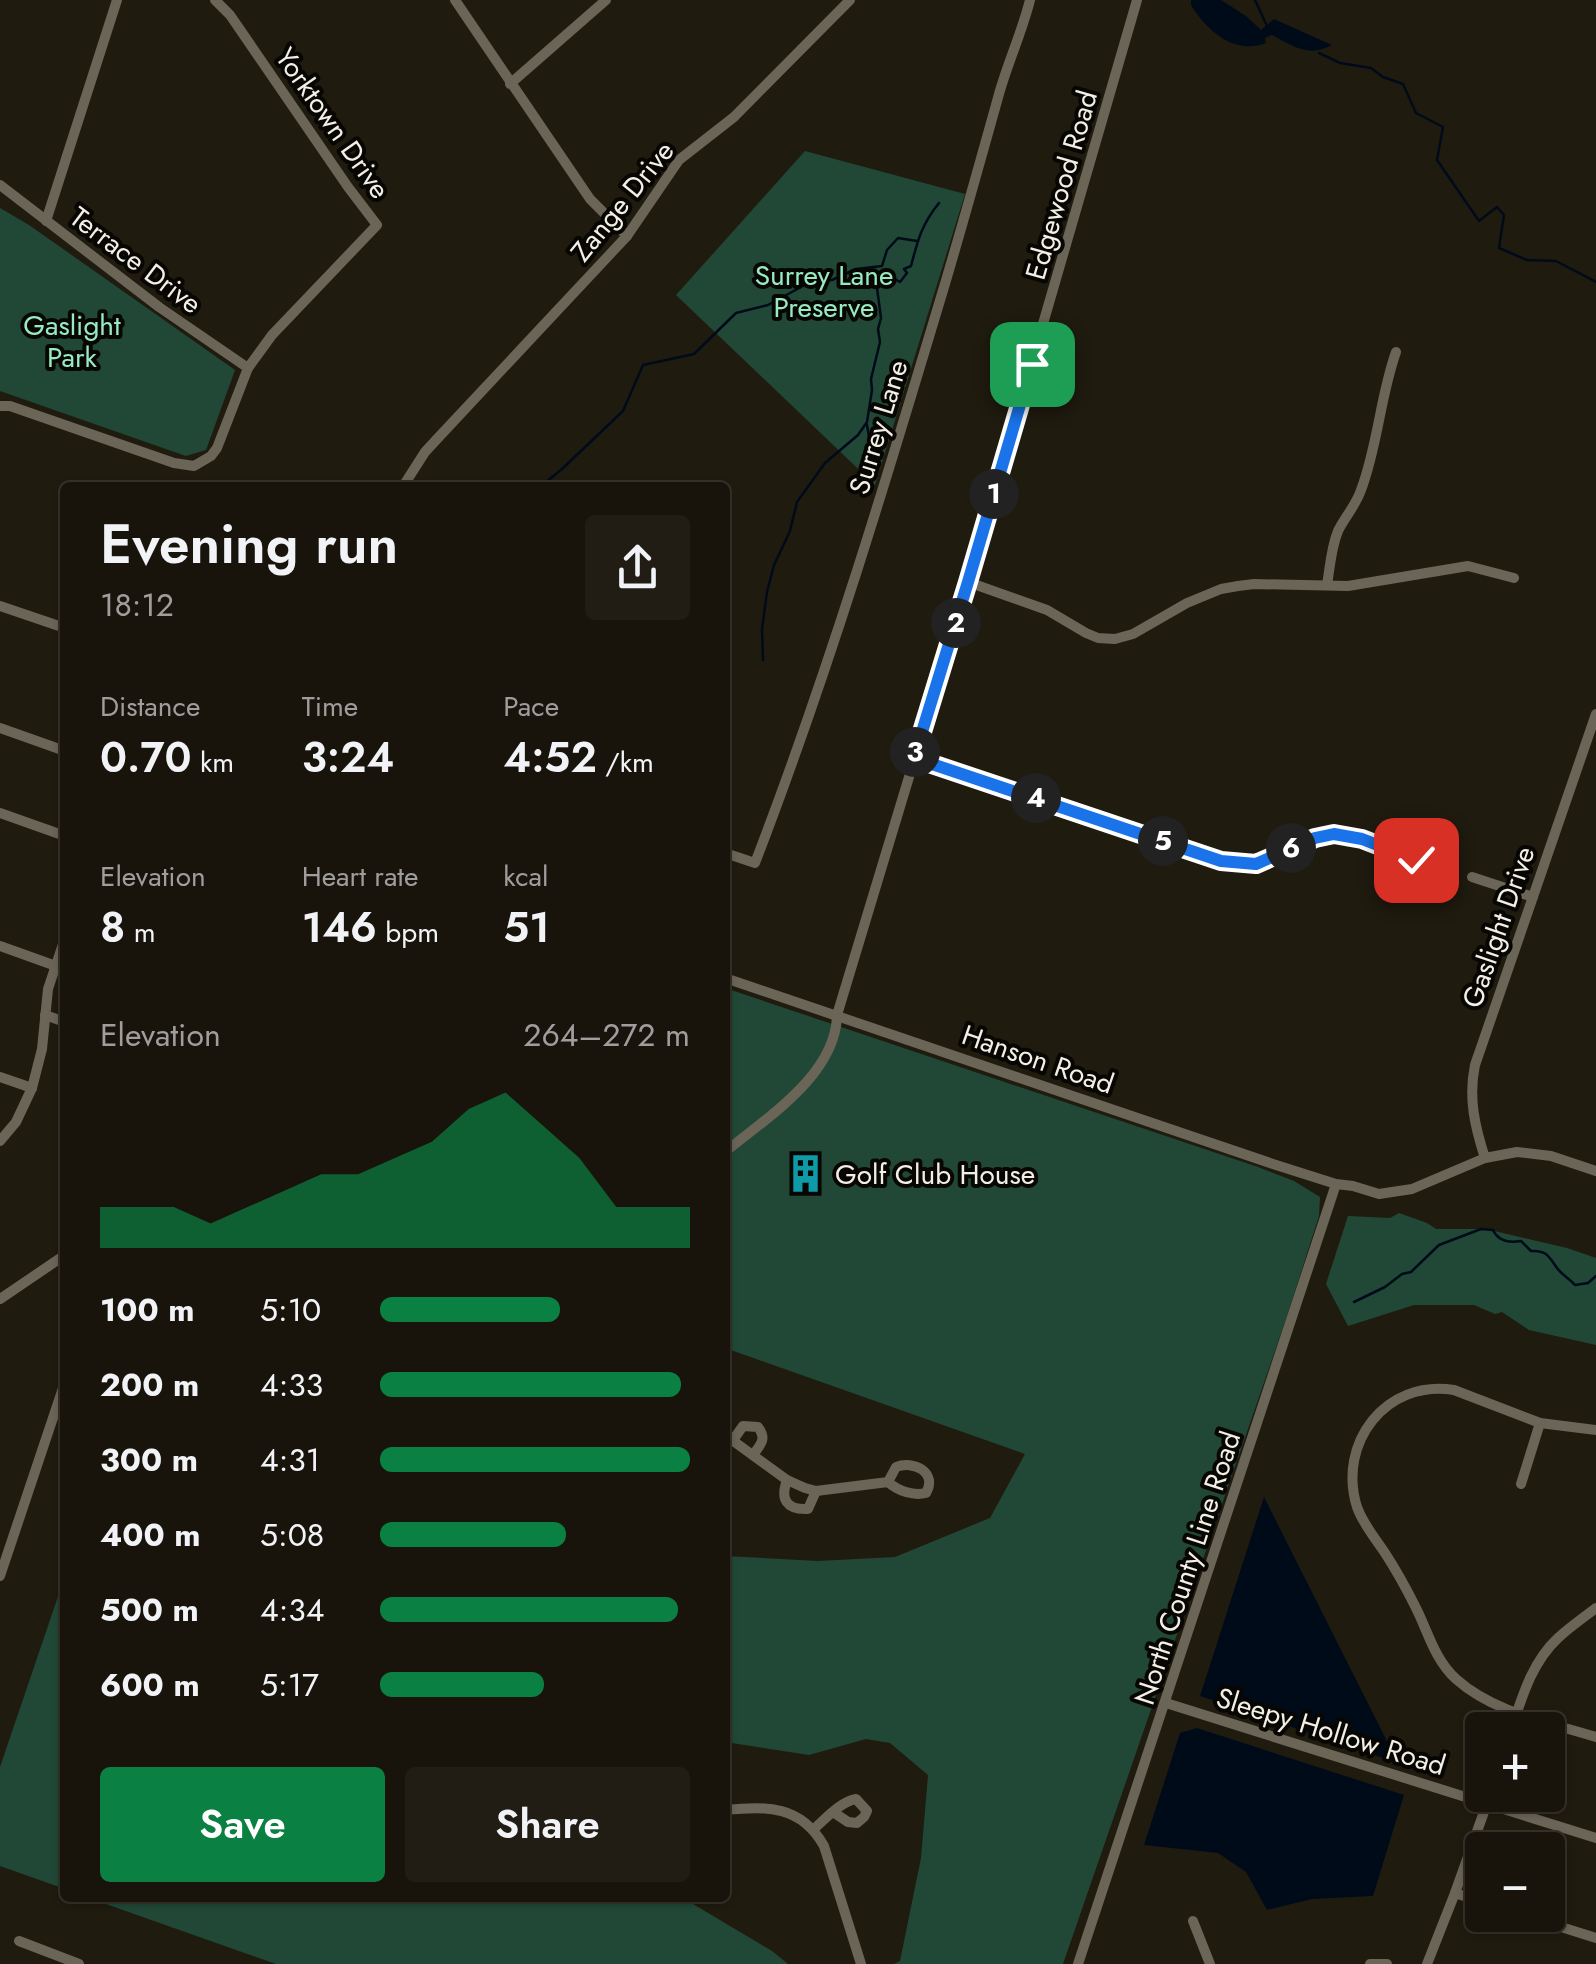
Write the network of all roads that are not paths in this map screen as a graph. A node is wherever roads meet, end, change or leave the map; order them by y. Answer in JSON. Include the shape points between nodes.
{"nodes":[{"id":1,"x":117,"y":0,"type":"edge"},
{"id":2,"x":215,"y":0,"type":"edge"},
{"id":3,"x":454,"y":0,"type":"edge"},
{"id":4,"x":606,"y":0,"type":"edge"},
{"id":5,"x":850,"y":0,"type":"edge"},
{"id":6,"x":1030,"y":0,"type":"edge"},
{"id":7,"x":1138,"y":0,"type":"edge"},
{"id":8,"x":510,"y":84,"type":"junction"},
{"id":9,"x":0,"y":185,"type":"edge"},
{"id":10,"x":46,"y":221,"type":"junction"},
{"id":11,"x":627,"y":236,"type":"junction"},
{"id":12,"x":1396,"y":352,"type":"dead end"},
{"id":13,"x":248,"y":368,"type":"junction"},
{"id":14,"x":0,"y":406,"type":"edge"},
{"id":15,"x":406,"y":482,"type":"edge"},
{"id":16,"x":1514,"y":578,"type":"dead end"},
{"id":17,"x":968,"y":582,"type":"junction"},
{"id":18,"x":1328,"y":585,"type":"junction"},
{"id":19,"x":0,"y":606,"type":"edge"},
{"id":20,"x":60,"y":626,"type":"edge"},
{"id":21,"x":1596,"y":714,"type":"edge"},
{"id":22,"x":0,"y":728,"type":"edge"},
{"id":23,"x":60,"y":750,"type":"edge"},
{"id":24,"x":914,"y":758,"type":"junction"},
{"id":25,"x":0,"y":813,"type":"edge"},
{"id":26,"x":60,"y":834,"type":"edge"},
{"id":27,"x":730,"y":856,"type":"edge"},
{"id":28,"x":1416,"y":860,"type":"dead end"},
{"id":29,"x":1472,"y":877,"type":"dead end"},
{"id":30,"x":1533,"y":897,"type":"junction"},
{"id":31,"x":0,"y":946,"type":"edge"},
{"id":32,"x":60,"y":954,"type":"edge"},
{"id":33,"x":56,"y":966,"type":"junction"},
{"id":34,"x":730,"y":980,"type":"edge"},
{"id":35,"x":44,"y":1015,"type":"junction"},
{"id":36,"x":837,"y":1015,"type":"junction"},
{"id":37,"x":60,"y":1020,"type":"edge"},
{"id":38,"x":0,"y":1077,"type":"edge"},
{"id":39,"x":32,"y":1088,"type":"junction"},
{"id":40,"x":0,"y":1141,"type":"edge"},
{"id":41,"x":730,"y":1148,"type":"edge"},
{"id":42,"x":1485,"y":1158,"type":"junction"},
{"id":43,"x":1596,"y":1171,"type":"edge"},
{"id":44,"x":1336,"y":1184,"type":"junction"},
{"id":45,"x":60,"y":1258,"type":"edge"},
{"id":46,"x":0,"y":1299,"type":"edge"},
{"id":47,"x":60,"y":1397,"type":"edge"},
{"id":48,"x":1540,"y":1424,"type":"junction"},
{"id":49,"x":1596,"y":1430,"type":"edge"},
{"id":50,"x":730,"y":1436,"type":"edge"},
{"id":51,"x":730,"y":1438,"type":"edge"},
{"id":52,"x":754,"y":1455,"type":"junction"},
{"id":53,"x":787,"y":1480,"type":"junction"},
{"id":54,"x":888,"y":1482,"type":"dead end"},
{"id":55,"x":1521,"y":1484,"type":"dead end"},
{"id":56,"x":816,"y":1491,"type":"junction"},
{"id":57,"x":0,"y":1576,"type":"edge"},
{"id":58,"x":1596,"y":1608,"type":"edge"},
{"id":59,"x":1166,"y":1703,"type":"junction"},
{"id":60,"x":1515,"y":1712,"type":"edge"},
{"id":61,"x":1517,"y":1712,"type":"edge"},
{"id":62,"x":1565,"y":1727,"type":"edge"},
{"id":63,"x":1596,"y":1736,"type":"edge"},
{"id":64,"x":1465,"y":1792,"type":"edge"},
{"id":65,"x":730,"y":1810,"type":"edge"},
{"id":66,"x":833,"y":1812,"type":"dead end"},
{"id":67,"x":1484,"y":1812,"type":"edge"},
{"id":68,"x":1525,"y":1812,"type":"edge"},
{"id":69,"x":814,"y":1828,"type":"junction"},
{"id":70,"x":1596,"y":1838,"type":"edge"},
{"id":71,"x":1456,"y":1894,"type":"junction"},
{"id":72,"x":1465,"y":1897,"type":"edge"},
{"id":73,"x":1193,"y":1922,"type":"dead end"},
{"id":74,"x":1565,"y":1928,"type":"edge"},
{"id":75,"x":1596,"y":1938,"type":"edge"},
{"id":76,"x":19,"y":1941,"type":"dead end"},
{"id":77,"x":79,"y":1964,"type":"edge"},
{"id":78,"x":861,"y":1964,"type":"edge"},
{"id":79,"x":1078,"y":1964,"type":"edge"},
{"id":80,"x":1210,"y":1964,"type":"edge"},
{"id":81,"x":1370,"y":1964,"type":"edge"},
{"id":82,"x":1387,"y":1964,"type":"edge"},
{"id":83,"x":1427,"y":1964,"type":"edge"}],
"edges":[{"from":1,"to":10,"type":"street"},
{"from":2,"to":13,"type":"street","name":"Yorktown Drive","via":[[378,225]]},
{"from":3,"to":8,"type":"street"},
{"from":4,"to":8,"type":"street"},
{"from":5,"to":11,"type":"street","name":"Zange Drive","via":[[734,118],[679,160]]},
{"from":6,"to":27,"type":"street","name":"Surrey Lane","via":[[832,654],[755,863]]},
{"from":7,"to":17,"type":"street","name":"Edgewood Road"},
{"from":8,"to":11,"type":"street","via":[[590,199]]},
{"from":9,"to":10,"type":"street","name":"Terrace Drive"},
{"from":10,"to":13,"type":"street","name":"Terrace Drive"},
{"from":11,"to":15,"type":"street","name":"Zange Drive","via":[[437,439]]},
{"from":12,"to":18,"type":"street","via":[[1377,439],[1361,492],[1334,543]]},
{"from":13,"to":14,"type":"street","via":[[217,448],[194,466]]},
{"from":16,"to":18,"type":"street","via":[[1454,567]]},
{"from":17,"to":18,"type":"street","via":[[1047,610],[1098,638],[1116,639],[1221,589]]},
{"from":17,"to":24,"type":"street","name":"Edgewood Road"},
{"from":19,"to":20,"type":"street"},
{"from":21,"to":30,"type":"street","name":"Gaslight Drive"},
{"from":22,"to":23,"type":"street"},
{"from":24,"to":28,"type":"street","via":[[1221,861],[1256,864],[1334,834]]},
{"from":24,"to":36,"type":"street","name":"Edgewood Road"},
{"from":25,"to":26,"type":"street"},
{"from":29,"to":30,"type":"street"},
{"from":30,"to":42,"type":"street","name":"Gaslight Drive","via":[[1473,1075],[1474,1117]]},
{"from":31,"to":33,"type":"street"},
{"from":32,"to":33,"type":"street"},
{"from":33,"to":35,"type":"street"},
{"from":34,"to":36,"type":"street","name":"Hanson Road"},
{"from":35,"to":37,"type":"street"},
{"from":35,"to":39,"type":"street"},
{"from":36,"to":41,"type":"street","name":"Edgewood Road","via":[[809,1081]]},
{"from":36,"to":44,"type":"street","name":"Hanson Road"},
{"from":38,"to":39,"type":"street"},
{"from":39,"to":40,"type":"street"},
{"from":42,"to":43,"type":"street","name":"Hanson Road","via":[[1517,1152]]},
{"from":42,"to":44,"type":"street","name":"Hanson Road","via":[[1390,1194]]},
{"from":44,"to":59,"type":"street","name":"North County Line Road"},
{"from":45,"to":46,"type":"street"},
{"from":47,"to":57,"type":"street"},
{"from":48,"to":49,"type":"street"},
{"from":48,"to":55,"type":"street"},
{"from":48,"to":60,"type":"street","via":[[1454,1390],[1420,1389],[1374,1418],[1359,1444],[1354,1478],[1362,1519],[1398,1574],[1434,1650],[1452,1676]]},
{"from":50,"to":52,"type":"street","via":[[743,1426],[758,1427],[764,1442]]},
{"from":51,"to":52,"type":"street"},
{"from":52,"to":53,"type":"street"},
{"from":53,"to":56,"type":"street"},
{"from":53,"to":56,"type":"street","via":[[787,1504],[808,1509]]},
{"from":54,"to":56,"type":"street"},
{"from":58,"to":61,"type":"street","via":[[1543,1656]]},
{"from":59,"to":64,"type":"street","name":"Sleepy Hollow Road"},
{"from":59,"to":79,"type":"street","name":"North County Line Road"},
{"from":62,"to":63,"type":"street"},
{"from":65,"to":69,"type":"street","via":[[767,1808]]},
{"from":66,"to":69,"type":"street"},
{"from":67,"to":71,"type":"street"},
{"from":68,"to":70,"type":"street","name":"Sleepy Hollow Road"},
{"from":69,"to":78,"type":"street"},
{"from":71,"to":72,"type":"street"},
{"from":71,"to":83,"type":"street"},
{"from":73,"to":80,"type":"street"},
{"from":74,"to":75,"type":"street"},
{"from":76,"to":77,"type":"street"},
{"from":81,"to":82,"type":"street"}]}
